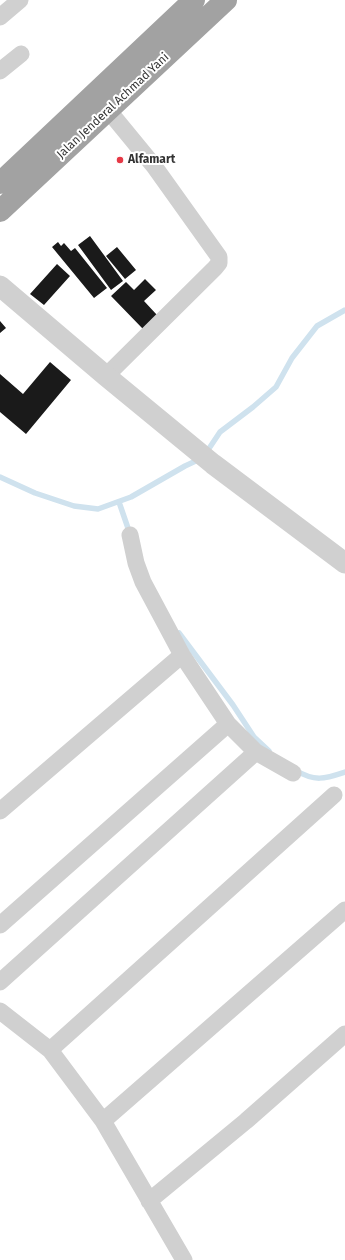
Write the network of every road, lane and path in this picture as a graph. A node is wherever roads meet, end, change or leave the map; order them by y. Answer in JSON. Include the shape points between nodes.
{"nodes":[{"id":1,"x":20,"y":0,"type":"edge"},
{"id":2,"x":194,"y":0,"type":"edge"},
{"id":3,"x":226,"y":0,"type":"edge"},
{"id":4,"x":0,"y":17,"type":"edge"},
{"id":5,"x":20,"y":54,"type":"dead end"},
{"id":6,"x":0,"y":71,"type":"edge"},
{"id":7,"x":108,"y":110,"type":"junction"},
{"id":8,"x":0,"y":183,"type":"edge"},
{"id":9,"x":0,"y":211,"type":"edge"},
{"id":10,"x":0,"y":286,"type":"edge"},
{"id":11,"x":106,"y":376,"type":"junction"},
{"id":12,"x":130,"y":535,"type":"dead end"},
{"id":13,"x":345,"y":563,"type":"edge"},
{"id":14,"x":182,"y":655,"type":"junction"},
{"id":15,"x":228,"y":724,"type":"junction"},
{"id":16,"x":256,"y":752,"type":"junction"},
{"id":17,"x":293,"y":774,"type":"dead end"},
{"id":18,"x":334,"y":795,"type":"dead end"},
{"id":19,"x":0,"y":811,"type":"edge"},
{"id":20,"x":345,"y":910,"type":"edge"},
{"id":21,"x":0,"y":925,"type":"edge"},
{"id":22,"x":0,"y":982,"type":"edge"},
{"id":23,"x":0,"y":1011,"type":"edge"},
{"id":24,"x":345,"y":1034,"type":"edge"},
{"id":25,"x":50,"y":1050,"type":"junction"},
{"id":26,"x":103,"y":1122,"type":"junction"},
{"id":27,"x":149,"y":1201,"type":"junction"},
{"id":28,"x":184,"y":1260,"type":"edge"}],
"edges":[{"from":1,"to":4,"type":"street"},
{"from":2,"to":8,"type":"highway","name":"Jalan Jenderal Achmad Yani"},
{"from":3,"to":7,"type":"highway","name":"Jalan Jenderal Achmad Yani"},
{"from":5,"to":6,"type":"street"},
{"from":7,"to":9,"type":"highway","name":"Jalan Jenderal Achmad Yani"},
{"from":7,"to":11,"type":"street","via":[[154,166],[219,257],[219,263]]},
{"from":10,"to":11,"type":"street"},
{"from":11,"to":13,"type":"street","via":[[213,464]]},
{"from":12,"to":14,"type":"street","via":[[143,582]]},
{"from":14,"to":15,"type":"street"},
{"from":14,"to":19,"type":"street"},
{"from":15,"to":16,"type":"street"},
{"from":15,"to":21,"type":"street"},
{"from":16,"to":17,"type":"street"},
{"from":16,"to":22,"type":"street"},
{"from":18,"to":25,"type":"street"},
{"from":20,"to":26,"type":"street"},
{"from":23,"to":25,"type":"street"},
{"from":24,"to":27,"type":"street","via":[[246,1121]]},
{"from":25,"to":26,"type":"street"},
{"from":26,"to":27,"type":"street"},
{"from":27,"to":28,"type":"street"}]}
